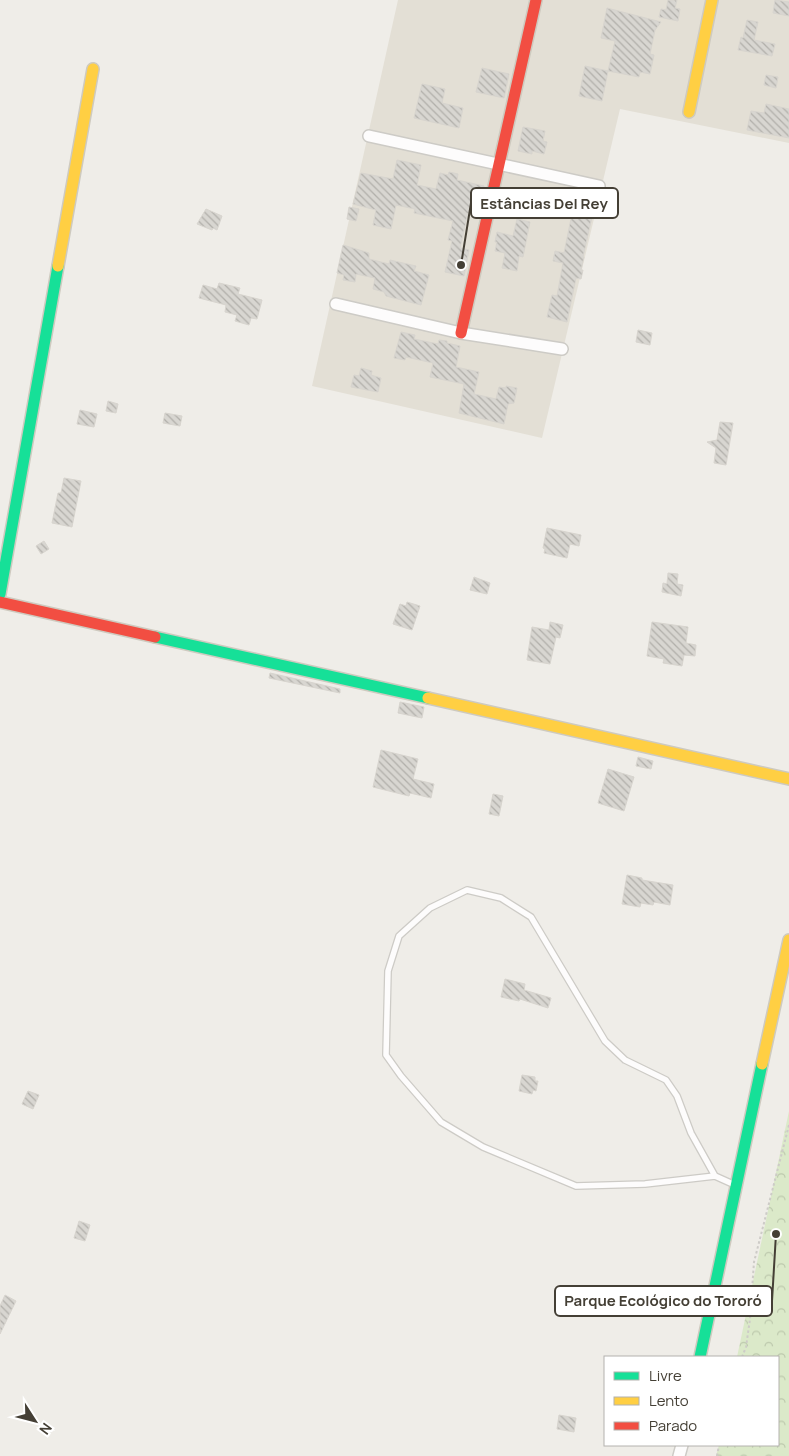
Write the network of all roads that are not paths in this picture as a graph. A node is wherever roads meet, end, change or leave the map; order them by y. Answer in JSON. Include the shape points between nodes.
{"nodes":[{"id":1,"x":536,"y":0,"type":"edge"},
{"id":2,"x":712,"y":0,"type":"edge"},
{"id":3,"x":93,"y":70,"type":"dead end"},
{"id":4,"x":689,"y":112,"type":"dead end"},
{"id":5,"x":369,"y":136,"type":"dead end"},
{"id":6,"x":499,"y":164,"type":"junction"},
{"id":7,"x":599,"y":186,"type":"dead end"},
{"id":8,"x":336,"y":304,"type":"dead end"},
{"id":9,"x":462,"y":333,"type":"junction"},
{"id":10,"x":562,"y":349,"type":"dead end"},
{"id":11,"x":0,"y":594,"type":"edge"},
{"id":12,"x":0,"y":602,"type":"edge"},
{"id":13,"x":789,"y":779,"type":"edge"},
{"id":14,"x":789,"y":940,"type":"edge"},
{"id":15,"x":715,"y":1176,"type":"junction"},
{"id":16,"x":737,"y":1186,"type":"junction"},
{"id":17,"x":700,"y":1356,"type":"edge"}],
"edges":[{"from":1,"to":6,"type":"street"},
{"from":2,"to":4,"type":"street"},
{"from":3,"to":11,"type":"street"},
{"from":5,"to":6,"type":"street"},
{"from":6,"to":7,"type":"street"},
{"from":6,"to":9,"type":"street"},
{"from":8,"to":9,"type":"street"},
{"from":9,"to":10,"type":"street"},
{"from":12,"to":13,"type":"street"},
{"from":14,"to":16,"type":"street"},
{"from":15,"to":15,"type":"lane","via":[[645,1184],[576,1186],[483,1147],[441,1122],[386,1055],[388,971],[399,936],[430,908],[467,890],[501,898],[531,917],[605,1041],[625,1060],[666,1080],[677,1096],[691,1133]]},
{"from":15,"to":16,"type":"lane"},
{"from":16,"to":17,"type":"street"}]}
